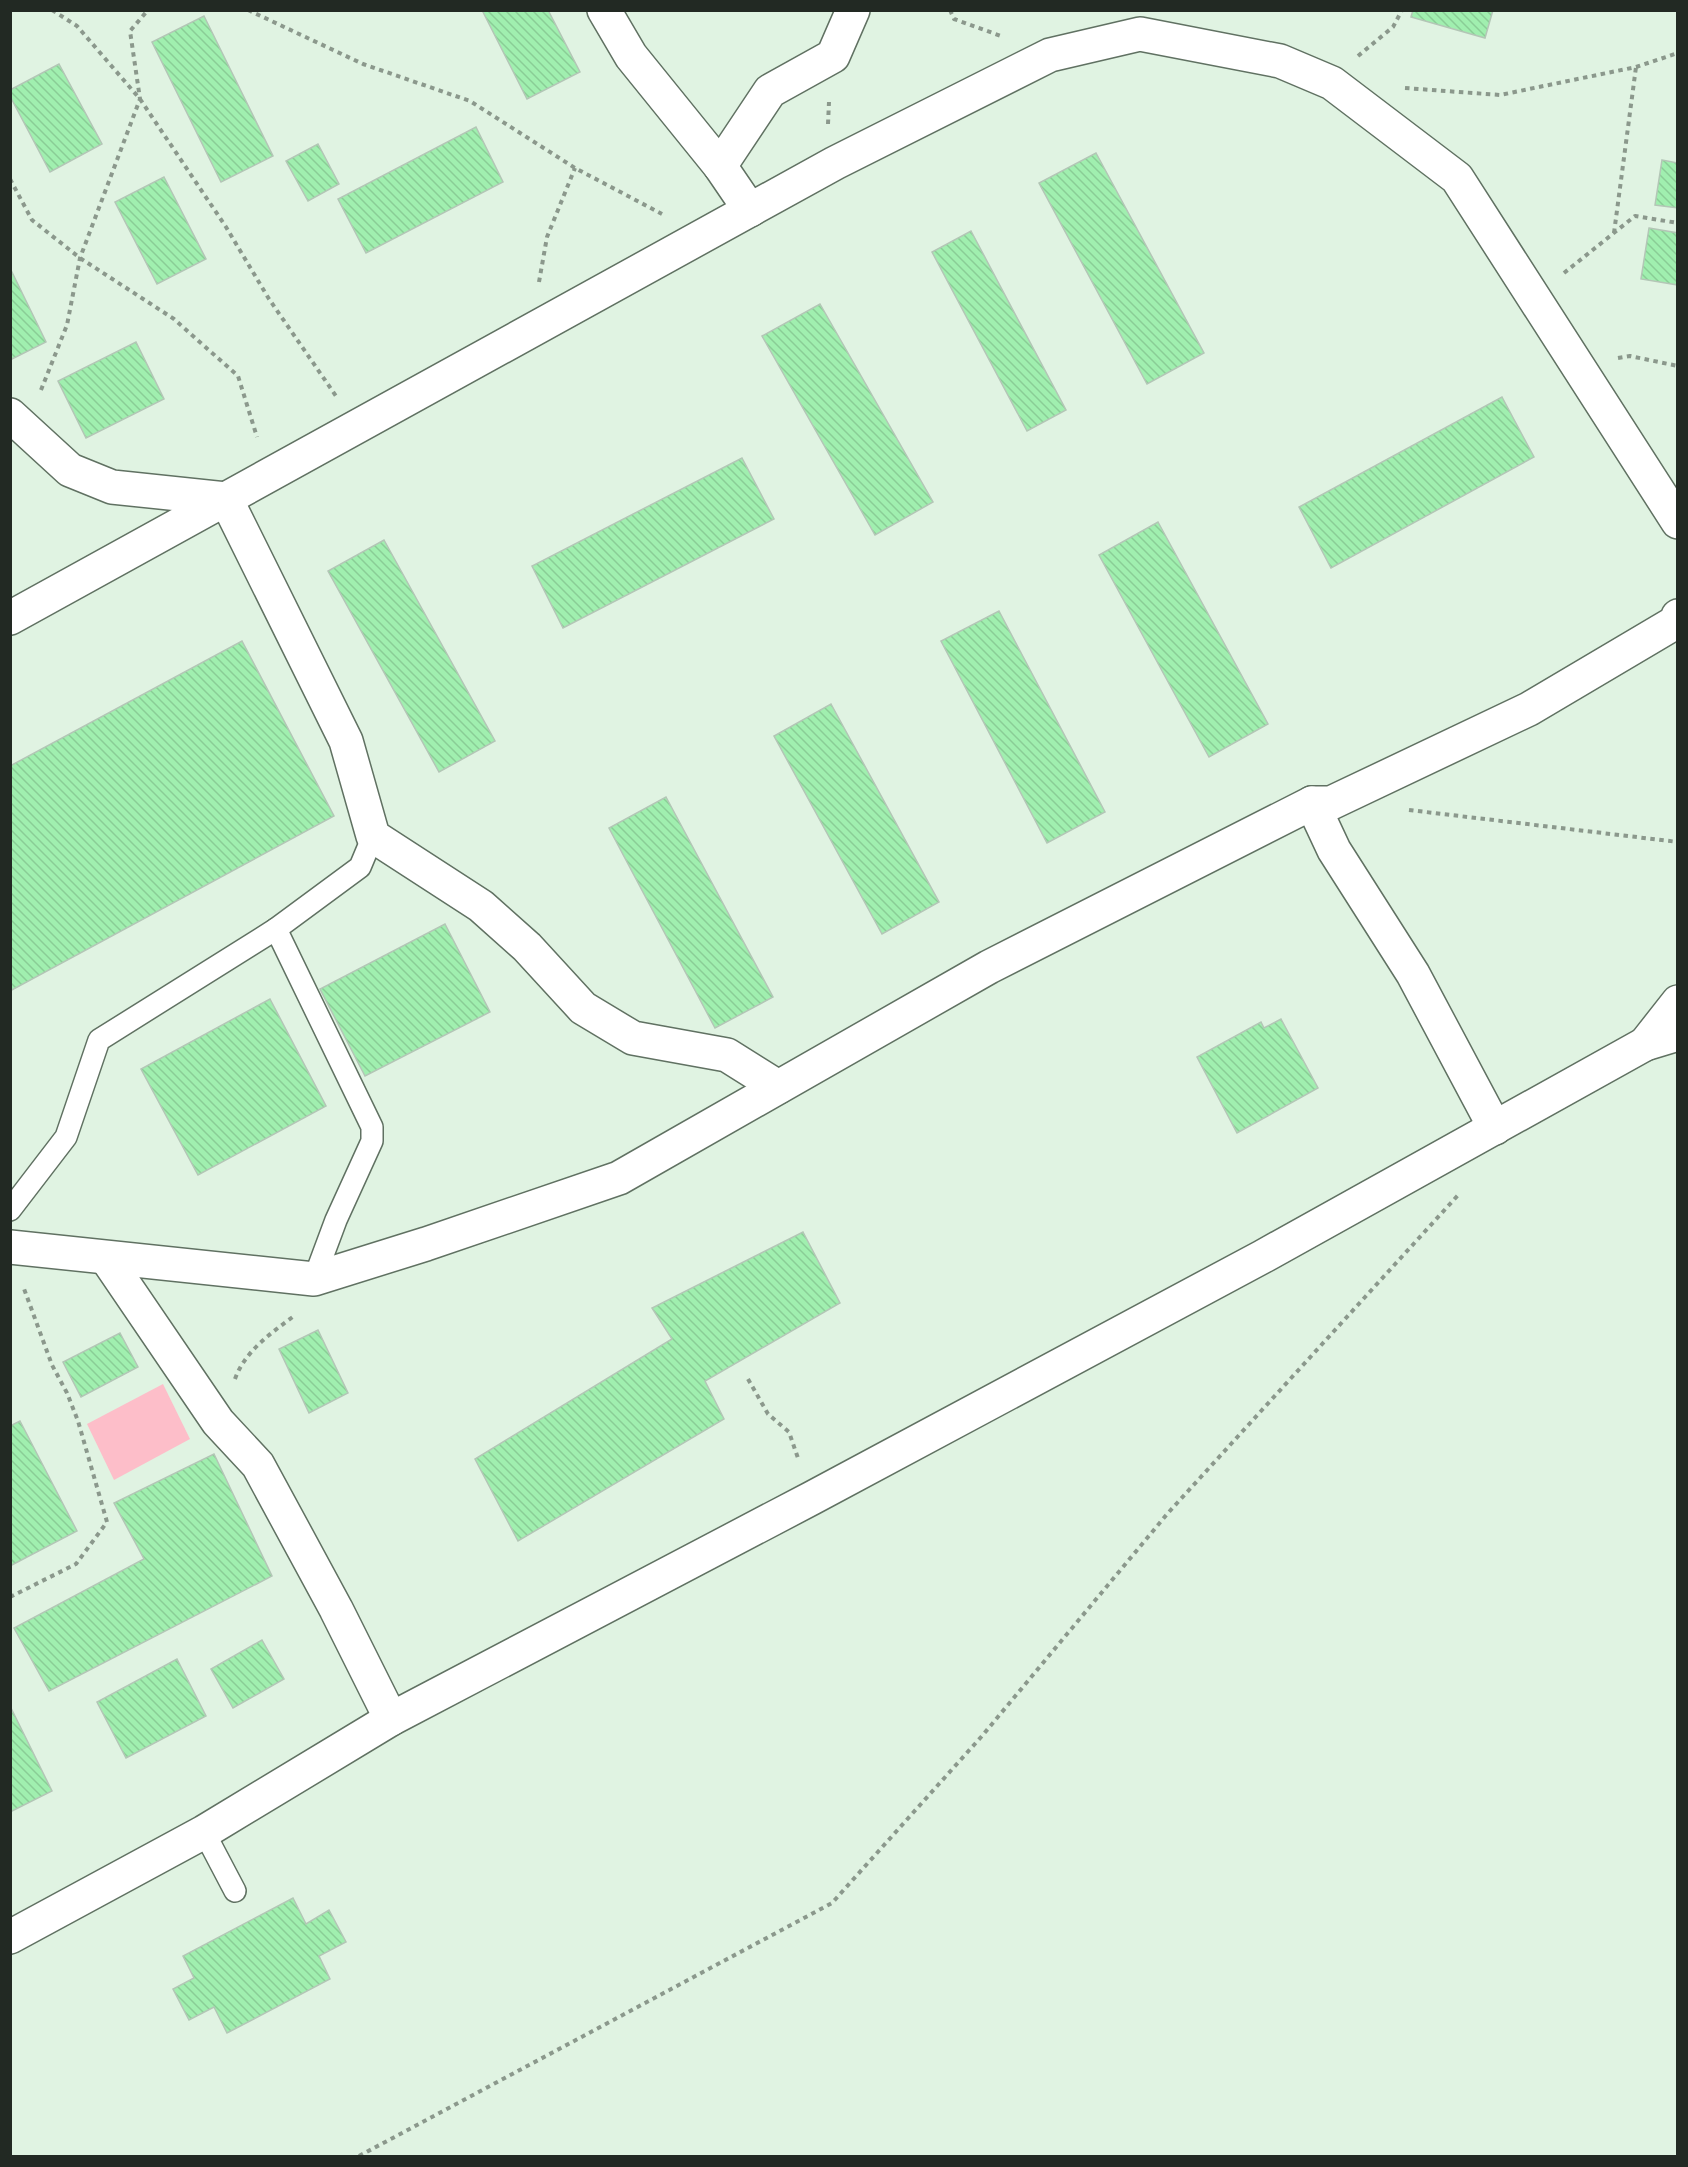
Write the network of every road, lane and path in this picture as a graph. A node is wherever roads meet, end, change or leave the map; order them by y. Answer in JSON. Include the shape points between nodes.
{"nodes":[{"id":1,"x":52,"y":10,"type":"edge"},
{"id":2,"x":148,"y":10,"type":"edge"},
{"id":3,"x":248,"y":10,"type":"edge"},
{"id":4,"x":604,"y":10,"type":"edge"},
{"id":5,"x":853,"y":10,"type":"edge"},
{"id":6,"x":1402,"y":10,"type":"edge"},
{"id":7,"x":1677,"y":53,"type":"edge"},
{"id":8,"x":833,"y":56,"type":"junction"},
{"id":9,"x":1636,"y":67,"type":"junction"},
{"id":10,"x":1332,"y":83,"type":"junction"},
{"id":11,"x":1400,"y":87,"type":"dead end"},
{"id":12,"x":140,"y":99,"type":"junction"},
{"id":13,"x":835,"y":163,"type":"junction"},
{"id":14,"x":720,"y":166,"type":"junction"},
{"id":15,"x":575,"y":168,"type":"junction"},
{"id":16,"x":10,"y":179,"type":"edge"},
{"id":17,"x":750,"y":210,"type":"junction"},
{"id":18,"x":1677,"y":223,"type":"edge"},
{"id":19,"x":1614,"y":235,"type":"junction"},
{"id":20,"x":703,"y":236,"type":"junction"},
{"id":21,"x":80,"y":258,"type":"junction"},
{"id":22,"x":1536,"y":301,"type":"junction"},
{"id":23,"x":531,"y":330,"type":"junction"},
{"id":24,"x":1575,"y":363,"type":"junction"},
{"id":25,"x":1677,"y":366,"type":"edge"},
{"id":26,"x":23,"y":408,"type":"edge"},
{"id":27,"x":357,"y":426,"type":"junction"},
{"id":28,"x":270,"y":475,"type":"junction"},
{"id":29,"x":226,"y":499,"type":"junction"},
{"id":30,"x":1677,"y":522,"type":"edge"},
{"id":31,"x":1677,"y":616,"type":"edge"},
{"id":32,"x":10,"y":618,"type":"edge"},
{"id":33,"x":1312,"y":803,"type":"junction"},
{"id":34,"x":1398,"y":809,"type":"dead end"},
{"id":35,"x":373,"y":836,"type":"junction"},
{"id":36,"x":1677,"y":842,"type":"edge"},
{"id":37,"x":276,"y":929,"type":"junction"},
{"id":38,"x":1677,"y":1002,"type":"edge"},
{"id":39,"x":1677,"y":1034,"type":"edge"},
{"id":40,"x":1645,"y":1044,"type":"junction"},
{"id":41,"x":778,"y":1087,"type":"junction"},
{"id":42,"x":1495,"y":1128,"type":"junction"},
{"id":43,"x":1465,"y":1188,"type":"dead end"},
{"id":44,"x":10,"y":1210,"type":"edge"},
{"id":45,"x":11,"y":1247,"type":"edge"},
{"id":46,"x":106,"y":1259,"type":"junction"},
{"id":47,"x":314,"y":1279,"type":"junction"},
{"id":48,"x":748,"y":1379,"type":"dead end"},
{"id":49,"x":218,"y":1422,"type":"junction"},
{"id":50,"x":812,"y":1498,"type":"junction"},
{"id":51,"x":10,"y":1597,"type":"edge"},
{"id":52,"x":391,"y":1719,"type":"junction"},
{"id":53,"x":204,"y":1832,"type":"junction"},
{"id":54,"x":235,"y":1891,"type":"dead end"},
{"id":55,"x":10,"y":1937,"type":"edge"},
{"id":56,"x":359,"y":2157,"type":"edge"}],
"edges":[{"from":1,"to":12,"type":"path","via":[[76,26]]},
{"from":2,"to":12,"type":"path","via":[[130,31]]},
{"from":3,"to":15,"type":"path","via":[[363,64],[470,101]]},
{"from":4,"to":14,"type":"street","via":[[631,56]]},
{"from":5,"to":8,"type":"street"},
{"from":6,"to":10,"type":"path","via":[[1393,27]]},
{"from":7,"to":9,"type":"path"},
{"from":8,"to":13,"type":"path","via":[[827,121]]},
{"from":8,"to":14,"type":"street","via":[[771,92]]},
{"from":9,"to":11,"type":"path","via":[[1500,95]]},
{"from":9,"to":19,"type":"path"},
{"from":10,"to":13,"type":"street","via":[[1280,61],[1140,34],[1050,55]]},
{"from":10,"to":22,"type":"street","via":[[1457,178]]},
{"from":12,"to":21,"type":"path"},
{"from":12,"to":27,"type":"path","via":[[269,299]]},
{"from":13,"to":17,"type":"street"},
{"from":14,"to":17,"type":"street"},
{"from":15,"to":20,"type":"path"},
{"from":15,"to":23,"type":"path","via":[[547,237]]},
{"from":16,"to":21,"type":"path","via":[[32,220]]},
{"from":17,"to":20,"type":"street"},
{"from":18,"to":19,"type":"path","via":[[1635,216]]},
{"from":19,"to":22,"type":"path","via":[[1573,263]]},
{"from":20,"to":23,"type":"street"},
{"from":21,"to":26,"type":"path","via":[[67,325]]},
{"from":21,"to":28,"type":"path","via":[[174,319],[237,376]]},
{"from":22,"to":24,"type":"street"},
{"from":23,"to":27,"type":"street"},
{"from":24,"to":25,"type":"path","via":[[1630,357]]},
{"from":24,"to":30,"type":"street"},
{"from":26,"to":29,"type":"street","via":[[70,470],[112,487]]},
{"from":27,"to":28,"type":"street"},
{"from":28,"to":29,"type":"street"},
{"from":29,"to":32,"type":"street"},
{"from":29,"to":35,"type":"street","via":[[346,741]]},
{"from":31,"to":33,"type":"street","via":[[1676,622],[1529,709],[1331,803]]},
{"from":33,"to":41,"type":"street","via":[[989,967]]},
{"from":33,"to":42,"type":"street","via":[[1334,850],[1413,974]]},
{"from":34,"to":36,"type":"path"},
{"from":35,"to":37,"type":"lane","via":[[360,867]]},
{"from":35,"to":41,"type":"street","via":[[481,906],[527,947],[583,1008],[633,1038],[727,1055]]},
{"from":37,"to":44,"type":"lane","via":[[99,1040],[66,1137]]},
{"from":37,"to":47,"type":"lane","via":[[372,1127],[372,1142]]},
{"from":38,"to":40,"type":"street"},
{"from":39,"to":40,"type":"street"},
{"from":40,"to":42,"type":"street"},
{"from":41,"to":47,"type":"street","via":[[619,1178]]},
{"from":42,"to":50,"type":"street"},
{"from":43,"to":56,"type":"path","via":[[1168,1513],[982,1736],[832,1904]]},
{"from":45,"to":46,"type":"street"},
{"from":45,"to":51,"type":"path","via":[[28,1305],[78,1421],[107,1522],[76,1564]]},
{"from":46,"to":47,"type":"street"},
{"from":46,"to":49,"type":"street"},
{"from":47,"to":49,"type":"path","via":[[303,1309],[268,1335],[240,1365]]},
{"from":48,"to":50,"type":"path","via":[[768,1414],[789,1432]]},
{"from":49,"to":52,"type":"street","via":[[258,1465]]},
{"from":50,"to":52,"type":"street"},
{"from":52,"to":53,"type":"street"},
{"from":53,"to":54,"type":"lane"},
{"from":53,"to":55,"type":"street"}]}
